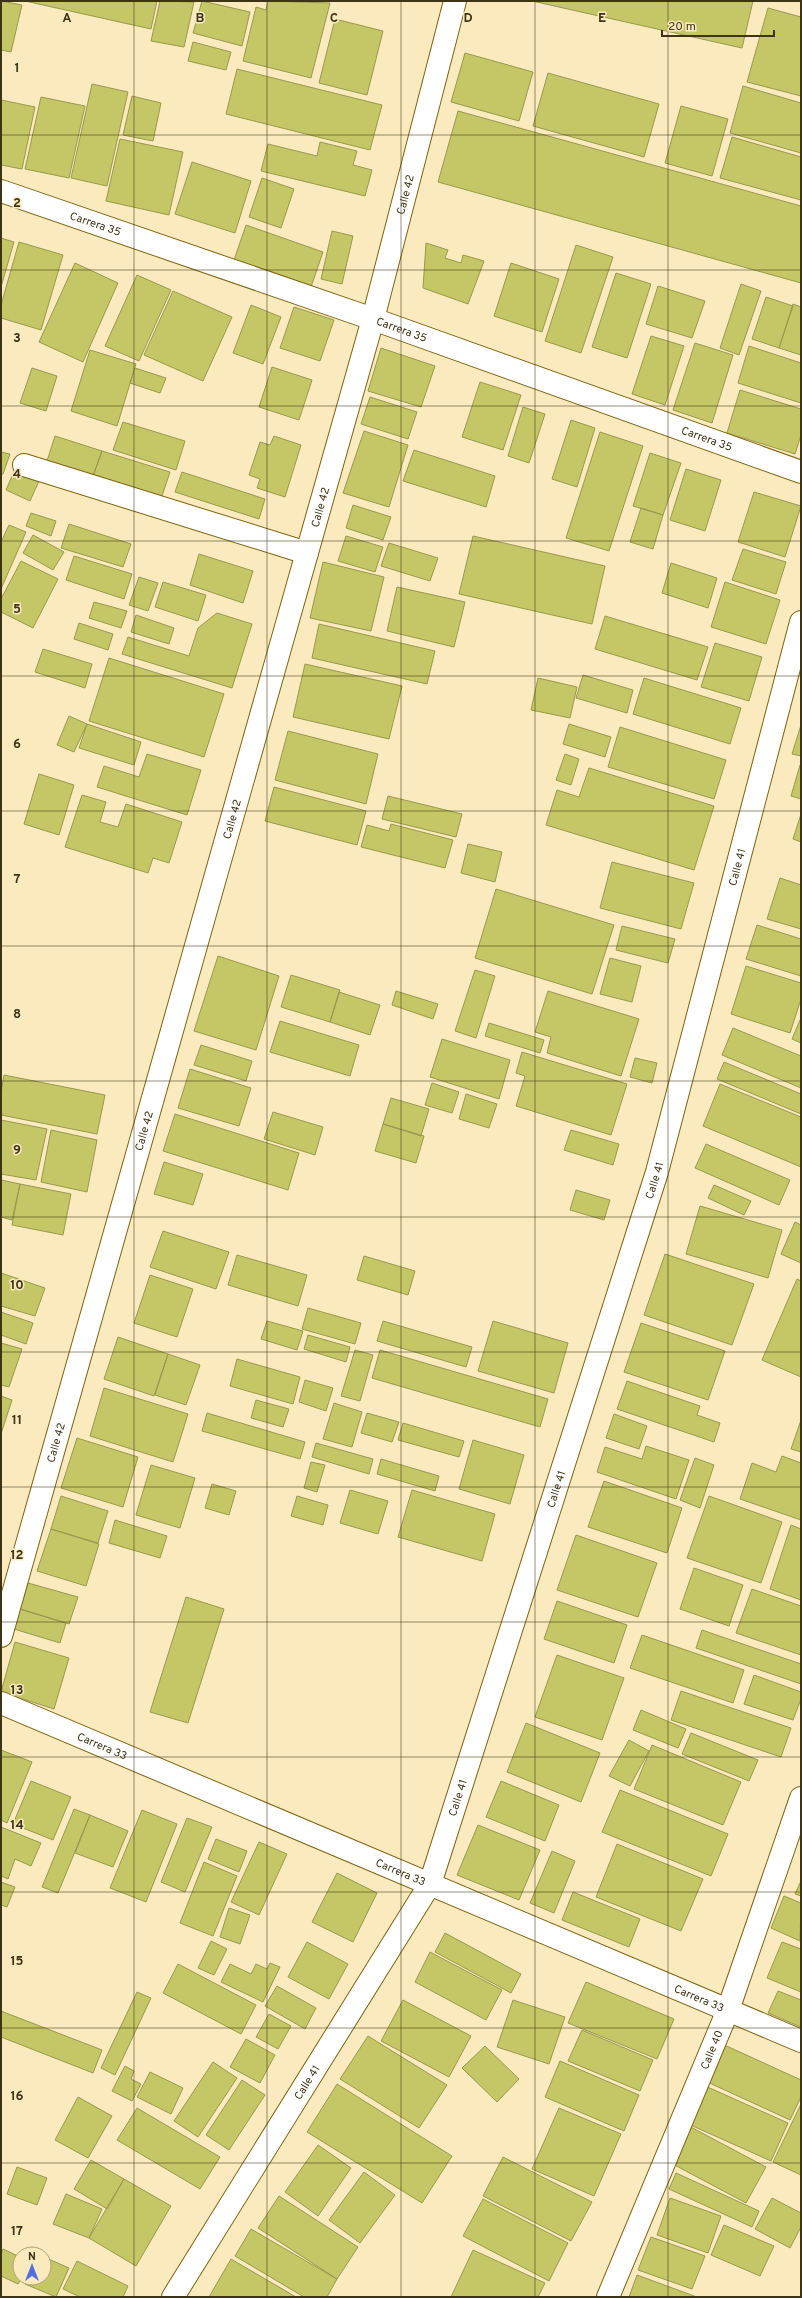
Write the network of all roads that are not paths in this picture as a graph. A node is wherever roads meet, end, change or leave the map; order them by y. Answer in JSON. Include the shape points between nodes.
{"nodes":[{"id":1,"x":456,"y":1,"type":"edge"},
{"id":2,"x":1,"y":191,"type":"edge"},
{"id":3,"x":373,"y":319,"type":"junction"},
{"id":4,"x":24,"y":465,"type":"dead end"},
{"id":5,"x":801,"y":472,"type":"edge"},
{"id":6,"x":307,"y":552,"type":"junction"},
{"id":7,"x":801,"y":622,"type":"edge"},
{"id":8,"x":1,"y":1636,"type":"edge"},
{"id":9,"x":1,"y":1703,"type":"edge"},
{"id":10,"x":801,"y":1798,"type":"edge"},
{"id":11,"x":430,"y":1884,"type":"junction"},
{"id":12,"x":728,"y":2010,"type":"junction"},
{"id":13,"x":801,"y":2042,"type":"edge"},
{"id":14,"x":173,"y":2297,"type":"edge"},
{"id":15,"x":608,"y":2297,"type":"edge"}],
"edges":[{"from":1,"to":3,"type":"street","name":"Calle 42"},
{"from":2,"to":3,"type":"street","name":"Carrera 35"},
{"from":3,"to":5,"type":"street","name":"Carrera 35"},
{"from":3,"to":6,"type":"street","name":"Calle 42"},
{"from":4,"to":6,"type":"street"},
{"from":6,"to":8,"type":"street","name":"Calle 42"},
{"from":7,"to":11,"type":"street","name":"Calle 41","via":[[657,1172]]},
{"from":9,"to":11,"type":"street","name":"Carrera 33"},
{"from":10,"to":12,"type":"street","name":"Calle 40"},
{"from":11,"to":12,"type":"street","name":"Carrera 33"},
{"from":11,"to":14,"type":"street","name":"Calle 41"},
{"from":12,"to":13,"type":"street","name":"Carrera 33"},
{"from":12,"to":15,"type":"street","name":"Calle 40"}]}
